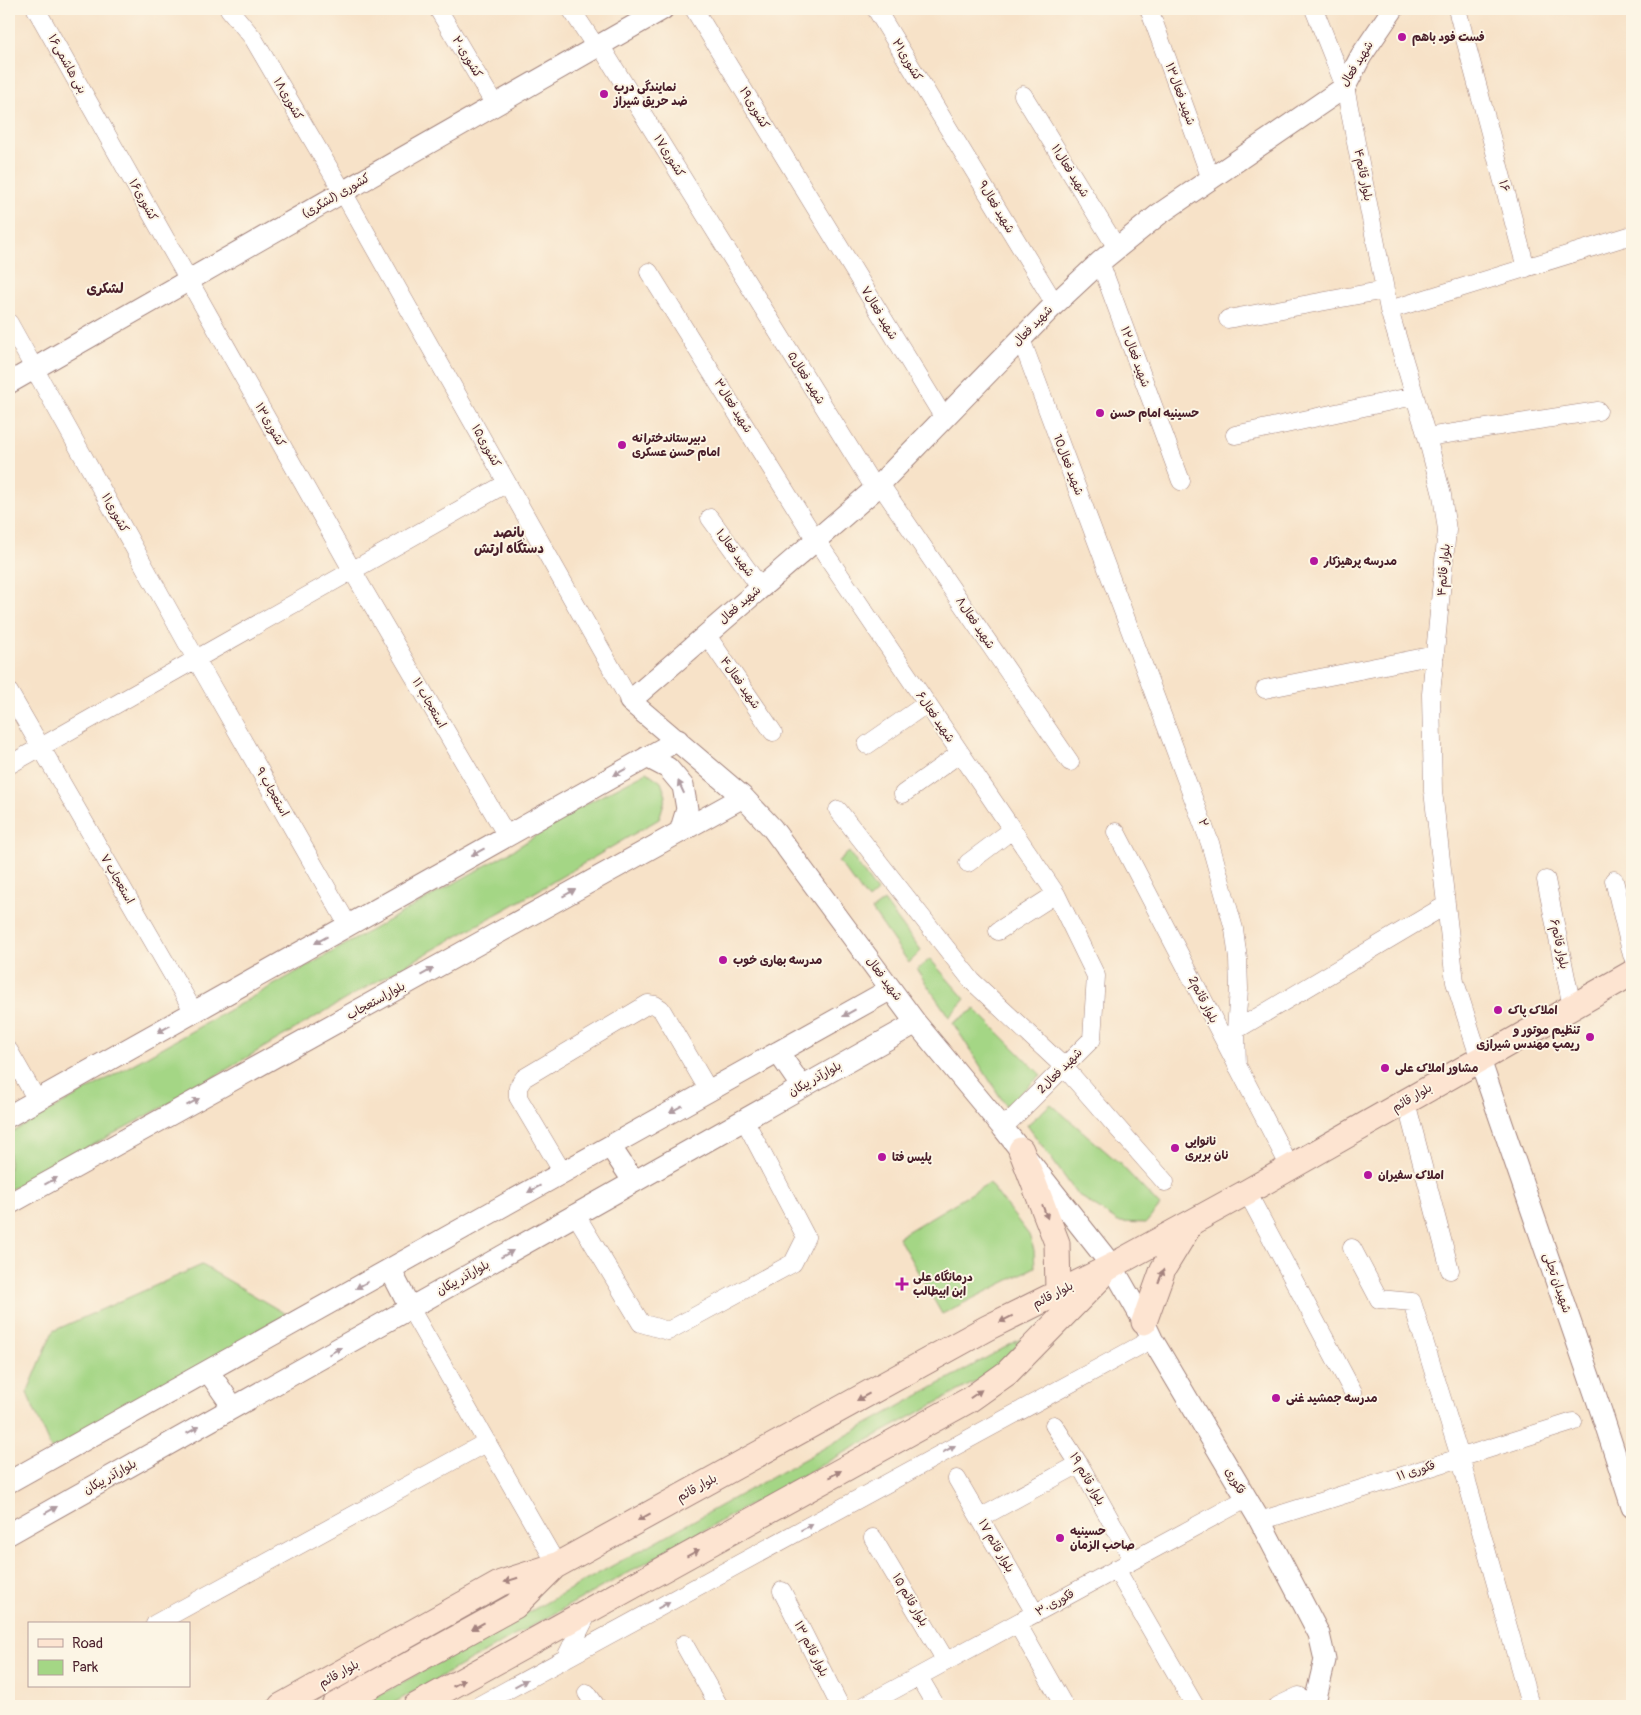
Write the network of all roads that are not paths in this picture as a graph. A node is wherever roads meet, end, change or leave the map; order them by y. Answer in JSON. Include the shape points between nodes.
{"nodes":[{"id":1,"x":36,"y":9,"type":"edge"},
{"id":2,"x":229,"y":9,"type":"edge"},
{"id":3,"x":438,"y":9,"type":"edge"},
{"id":4,"x":571,"y":9,"type":"edge"},
{"id":5,"x":663,"y":9,"type":"edge"},
{"id":6,"x":694,"y":9,"type":"edge"},
{"id":7,"x":876,"y":9,"type":"edge"},
{"id":8,"x":1149,"y":9,"type":"edge"},
{"id":9,"x":1314,"y":9,"type":"edge"},
{"id":10,"x":1393,"y":9,"type":"edge"},
{"id":11,"x":1457,"y":9,"type":"edge"},
{"id":12,"x":598,"y":46,"type":"junction"},
{"id":13,"x":1345,"y":87,"type":"junction"},
{"id":14,"x":1023,"y":95,"type":"dead end"},
{"id":15,"x":495,"y":105,"type":"junction"},
{"id":16,"x":938,"y":111,"type":"joint"},
{"id":17,"x":98,"y":119,"type":"joint"},
{"id":18,"x":1211,"y":179,"type":"junction"},
{"id":19,"x":343,"y":192,"type":"junction"},
{"id":20,"x":815,"y":207,"type":"joint"},
{"id":21,"x":1632,"y":235,"type":"edge"},
{"id":22,"x":1117,"y":248,"type":"junction"},
{"id":23,"x":1100,"y":262,"type":"junction"},
{"id":24,"x":738,"y":267,"type":"joint"},
{"id":25,"x":1526,"y":268,"type":"junction"},
{"id":26,"x":649,"y":272,"type":"dead end"},
{"id":27,"x":188,"y":280,"type":"junction"},
{"id":28,"x":1385,"y":290,"type":"junction"},
{"id":29,"x":1055,"y":304,"type":"junction"},
{"id":30,"x":1389,"y":310,"type":"junction"},
{"id":31,"x":1228,"y":320,"type":"dead end"},
{"id":32,"x":9,"y":323,"type":"edge"},
{"id":33,"x":1021,"y":339,"type":"junction"},
{"id":34,"x":35,"y":368,"type":"junction"},
{"id":35,"x":9,"y":383,"type":"edge"},
{"id":36,"x":1414,"y":396,"type":"junction"},
{"id":37,"x":1598,"y":411,"type":"dead end"},
{"id":38,"x":944,"y":418,"type":"junction"},
{"id":39,"x":1235,"y":435,"type":"dead end"},
{"id":40,"x":1426,"y":436,"type":"junction"},
{"id":41,"x":1181,"y":481,"type":"dead end"},
{"id":42,"x":507,"y":483,"type":"junction"},
{"id":43,"x":877,"y":486,"type":"junction"},
{"id":44,"x":710,"y":518,"type":"dead end"},
{"id":45,"x":816,"y":540,"type":"junction"},
{"id":46,"x":352,"y":570,"type":"junction"},
{"id":47,"x":760,"y":587,"type":"junction"},
{"id":48,"x":1116,"y":591,"type":"joint"},
{"id":49,"x":706,"y":634,"type":"junction"},
{"id":50,"x":1435,"y":655,"type":"junction"},
{"id":51,"x":196,"y":659,"type":"junction"},
{"id":52,"x":1265,"y":689,"type":"dead end"},
{"id":53,"x":9,"y":692,"type":"edge"},
{"id":54,"x":630,"y":700,"type":"junction"},
{"id":55,"x":926,"y":704,"type":"junction"},
{"id":56,"x":774,"y":732,"type":"dead end"},
{"id":57,"x":678,"y":740,"type":"junction"},
{"id":58,"x":867,"y":744,"type":"dead end"},
{"id":59,"x":40,"y":746,"type":"junction"},
{"id":60,"x":959,"y":754,"type":"junction"},
{"id":61,"x":647,"y":757,"type":"junction"},
{"id":62,"x":1070,"y":762,"type":"dead end"},
{"id":63,"x":9,"y":765,"type":"edge"},
{"id":64,"x":903,"y":794,"type":"dead end"},
{"id":65,"x":743,"y":797,"type":"junction"},
{"id":66,"x":838,"y":810,"type":"dead end"},
{"id":67,"x":1012,"y":830,"type":"junction"},
{"id":68,"x":680,"y":832,"type":"junction"},
{"id":69,"x":1116,"y":832,"type":"dead end"},
{"id":70,"x":507,"y":836,"type":"junction"},
{"id":71,"x":968,"y":863,"type":"dead end"},
{"id":72,"x":1546,"y":880,"type":"dead end"},
{"id":73,"x":1614,"y":880,"type":"dead end"},
{"id":74,"x":1056,"y":894,"type":"junction"},
{"id":75,"x":1446,"y":906,"type":"junction"},
{"id":76,"x":348,"y":925,"type":"junction"},
{"id":77,"x":998,"y":931,"type":"dead end"},
{"id":78,"x":1632,"y":956,"type":"edge"},
{"id":79,"x":1632,"y":973,"type":"edge"},
{"id":80,"x":891,"y":989,"type":"junction"},
{"id":81,"x":1572,"y":1007,"type":"junction"},
{"id":82,"x":194,"y":1012,"type":"junction"},
{"id":83,"x":916,"y":1023,"type":"junction"},
{"id":84,"x":1236,"y":1030,"type":"junction"},
{"id":85,"x":9,"y":1051,"type":"edge"},
{"id":86,"x":778,"y":1052,"type":"junction"},
{"id":87,"x":1480,"y":1060,"type":"junction"},
{"id":88,"x":1237,"y":1066,"type":"junction"},
{"id":89,"x":1064,"y":1067,"type":"junction"},
{"id":90,"x":802,"y":1087,"type":"junction"},
{"id":91,"x":709,"y":1091,"type":"junction"},
{"id":92,"x":37,"y":1100,"type":"junction"},
{"id":93,"x":1406,"y":1102,"type":"junction"},
{"id":94,"x":9,"y":1116,"type":"edge"},
{"id":95,"x":744,"y":1120,"type":"junction"},
{"id":96,"x":1003,"y":1128,"type":"junction"},
{"id":97,"x":610,"y":1146,"type":"junction"},
{"id":98,"x":1021,"y":1150,"type":"junction"},
{"id":99,"x":1290,"y":1167,"type":"junction"},
{"id":100,"x":563,"y":1173,"type":"junction"},
{"id":101,"x":634,"y":1182,"type":"junction"},
{"id":102,"x":1165,"y":1182,"type":"dead end"},
{"id":103,"x":1246,"y":1192,"type":"junction"},
{"id":104,"x":9,"y":1204,"type":"edge"},
{"id":105,"x":576,"y":1215,"type":"junction"},
{"id":106,"x":1193,"y":1221,"type":"junction"},
{"id":107,"x":1352,"y":1248,"type":"dead end"},
{"id":108,"x":1112,"y":1266,"type":"junction"},
{"id":109,"x":390,"y":1269,"type":"junction"},
{"id":110,"x":1450,"y":1270,"type":"dead end"},
{"id":111,"x":1058,"y":1292,"type":"junction"},
{"id":112,"x":410,"y":1308,"type":"junction"},
{"id":113,"x":1148,"y":1330,"type":"junction"},
{"id":114,"x":208,"y":1371,"type":"junction"},
{"id":115,"x":1352,"y":1392,"type":"dead end"},
{"id":116,"x":233,"y":1408,"type":"junction"},
{"id":117,"x":1573,"y":1422,"type":"dead end"},
{"id":118,"x":1054,"y":1425,"type":"dead end"},
{"id":119,"x":487,"y":1442,"type":"junction"},
{"id":120,"x":1460,"y":1457,"type":"junction"},
{"id":121,"x":1079,"y":1464,"type":"junction"},
{"id":122,"x":957,"y":1479,"type":"dead end"},
{"id":123,"x":9,"y":1482,"type":"edge"},
{"id":124,"x":1246,"y":1499,"type":"junction"},
{"id":125,"x":1632,"y":1507,"type":"edge"},
{"id":126,"x":980,"y":1518,"type":"junction"},
{"id":127,"x":1260,"y":1521,"type":"junction"},
{"id":128,"x":9,"y":1534,"type":"edge"},
{"id":129,"x":873,"y":1538,"type":"dead end"},
{"id":130,"x":1133,"y":1560,"type":"junction"},
{"id":131,"x":557,"y":1565,"type":"junction"},
{"id":132,"x":1116,"y":1569,"type":"junction"},
{"id":133,"x":782,"y":1591,"type":"dead end"},
{"id":134,"x":589,"y":1611,"type":"junction"},
{"id":135,"x":1035,"y":1614,"type":"junction"},
{"id":136,"x":159,"y":1622,"type":"edge"},
{"id":137,"x":1017,"y":1623,"type":"junction"},
{"id":138,"x":684,"y":1644,"type":"dead end"},
{"id":139,"x":565,"y":1659,"type":"junction"},
{"id":140,"x":946,"y":1662,"type":"junction"},
{"id":141,"x":919,"y":1676,"type":"junction"},
{"id":142,"x":1307,"y":1701,"type":"edge"},
{"id":143,"x":1529,"y":1701,"type":"dead end"},
{"id":144,"x":281,"y":1706,"type":"edge"},
{"id":145,"x":334,"y":1706,"type":"edge"},
{"id":146,"x":416,"y":1706,"type":"edge"},
{"id":147,"x":478,"y":1706,"type":"edge"},
{"id":148,"x":719,"y":1706,"type":"edge"},
{"id":149,"x":840,"y":1706,"type":"edge"},
{"id":150,"x":864,"y":1706,"type":"edge"},
{"id":151,"x":936,"y":1706,"type":"edge"},
{"id":152,"x":1064,"y":1706,"type":"edge"},
{"id":153,"x":1194,"y":1706,"type":"edge"},
{"id":154,"x":1278,"y":1706,"type":"edge"}],
"edges":[{"from":1,"to":17,"type":"street","name":"بنی هاشمی۱۶"},
{"from":2,"to":19,"type":"street","name":"کشوری۱۸","via":[[253,38]]},
{"from":3,"to":15,"type":"street","name":"کشوری۲۰"},
{"from":4,"to":12,"type":"street","name":"۱۷کشوری"},
{"from":5,"to":12,"type":"street","name":"کشوری (لشکری)"},
{"from":6,"to":20,"type":"street","name":"۱۹کشوری"},
{"from":7,"to":16,"type":"street","name":"۲۱کشوری"},
{"from":8,"to":18,"type":"street","name":"شهید فعال۱۳"},
{"from":9,"to":13,"type":"street","name":"بلوار قائم۴"},
{"from":10,"to":13,"type":"street","name":"شهید فعال","via":[[1361,56]]},
{"from":11,"to":25,"type":"street","name":"۱۶"},
{"from":12,"to":15,"type":"street","name":"کشوری (لشکری)"},
{"from":12,"to":24,"type":"street","name":"۱۷کشوری"},
{"from":13,"to":18,"type":"street","name":"شهید فعال"},
{"from":13,"to":28,"type":"street","name":"بلوار قائم۴"},
{"from":14,"to":22,"type":"street","name":"شهید فعال۱۱"},
{"from":15,"to":19,"type":"street","name":"کشوری (لشکری)"},
{"from":16,"to":29,"type":"street","name":"شهید فعال۹"},
{"from":17,"to":27,"type":"street","name":"کشوری۱۶"},
{"from":18,"to":22,"type":"street","name":"شهید فعال"},
{"from":19,"to":27,"type":"street","name":"کشوری (لشکری)"},
{"from":19,"to":42,"type":"street","name":"کشوری۱۵"},
{"from":20,"to":38,"type":"street","name":"شهید فعال۷"},
{"from":21,"to":25,"type":"street"},
{"from":22,"to":23,"type":"street","name":"شهید فعال"},
{"from":23,"to":29,"type":"street","name":"شهید فعال"},
{"from":23,"to":41,"type":"street","name":"شهید فعال۱۲"},
{"from":24,"to":43,"type":"street","name":"شهید فعال۵"},
{"from":25,"to":30,"type":"street"},
{"from":26,"to":45,"type":"street","name":"شهید فعال۳"},
{"from":27,"to":34,"type":"street","name":"کشوری (لشکری)"},
{"from":27,"to":46,"type":"street","name":"۱۳کشوری"},
{"from":28,"to":30,"type":"street","name":"بلوار قائم۴"},
{"from":28,"to":31,"type":"street"},
{"from":29,"to":33,"type":"street","name":"شهید فعال"},
{"from":30,"to":36,"type":"street","name":"بلوار قائم۴"},
{"from":32,"to":34,"type":"street","name":"۱۱کشوری"},
{"from":33,"to":38,"type":"street","name":"شهید فعال"},
{"from":33,"to":48,"type":"street","name":"10شهید فعال"},
{"from":34,"to":35,"type":"street","name":"کشوری (لشکری)"},
{"from":34,"to":51,"type":"street","name":"۱۱کشوری"},
{"from":36,"to":39,"type":"street"},
{"from":36,"to":40,"type":"street","name":"بلوار قائم۴"},
{"from":37,"to":40,"type":"street"},
{"from":38,"to":43,"type":"street","name":"شهید فعال"},
{"from":40,"to":50,"type":"street","name":"بلوار قائم۴","via":[[1442,495],[1447,530]]},
{"from":42,"to":46,"type":"street"},
{"from":42,"to":54,"type":"street","name":"کشوری۱۵"},
{"from":43,"to":45,"type":"street","name":"شهید فعال"},
{"from":43,"to":62,"type":"street","name":"شهید فعال۸"},
{"from":44,"to":47,"type":"street","name":"شهید فعال۱"},
{"from":45,"to":47,"type":"street","name":"شهید فعال"},
{"from":45,"to":55,"type":"street","name":"شهید فعال۶"},
{"from":46,"to":51,"type":"street"},
{"from":46,"to":70,"type":"street","name":"استعجاب ۱۱"},
{"from":47,"to":49,"type":"street","name":"شهید فعال"},
{"from":48,"to":84,"type":"street","name":"۲","via":[[1210,843],[1234,929],[1239,989]]},
{"from":49,"to":54,"type":"street","name":"شهید فعال"},
{"from":49,"to":56,"type":"street","name":"شهید فعال۴"},
{"from":50,"to":52,"type":"street"},
{"from":50,"to":75,"type":"street","name":"بلوار قائم۴","via":[[1433,791]]},
{"from":51,"to":59,"type":"street"},
{"from":51,"to":76,"type":"street","name":"استعجاب ۹"},
{"from":53,"to":59,"type":"street","name":"استعجاب ۷"},
{"from":54,"to":57,"type":"street","name":"شهید فعال"},
{"from":55,"to":58,"type":"street"},
{"from":55,"to":60,"type":"street","name":"شهید فعال۶"},
{"from":57,"to":61,"type":"street"},
{"from":57,"to":65,"type":"street","name":"شهید فعال"},
{"from":59,"to":63,"type":"street"},
{"from":59,"to":82,"type":"street","name":"استعجاب ۷"},
{"from":60,"to":64,"type":"street"},
{"from":60,"to":67,"type":"street","name":"شهید فعال۶"},
{"from":68,"to":61,"type":"street","one_way":true,"via":[[687,810],[683,786],[668,768]]},
{"from":61,"to":70,"type":"street","one_way":true},
{"from":65,"to":68,"type":"street","name":"بلواراستعجاب"},
{"from":65,"to":80,"type":"street","name":"شهید فعال","via":[[772,828]]},
{"from":66,"to":89,"type":"street","via":[[972,981]]},
{"from":67,"to":71,"type":"street"},
{"from":67,"to":74,"type":"street","name":"شهید فعال۶"},
{"from":104,"to":68,"type":"street","name":"بلواراستعجاب","one_way":true},
{"from":69,"to":88,"type":"street","name":"2بلوار قائم"},
{"from":70,"to":76,"type":"street","one_way":true},
{"from":72,"to":81,"type":"street","name":"بلوار قائم۶"},
{"from":73,"to":78,"type":"street"},
{"from":74,"to":77,"type":"street"},
{"from":74,"to":89,"type":"street","name":"شهید فعال2","via":[[1096,976],[1092,1039]]},
{"from":75,"to":84,"type":"street"},
{"from":75,"to":87,"type":"street","name":"بلوار قائم۴","via":[[1455,982]]},
{"from":76,"to":82,"type":"street","one_way":true},
{"from":79,"to":81,"type":"main road","name":"بلوار قائم"},
{"from":80,"to":83,"type":"street","name":"شهید فعال"},
{"from":80,"to":86,"type":"street","one_way":true},
{"from":81,"to":87,"type":"main road","name":"بلوار قائم"},
{"from":82,"to":92,"type":"street","one_way":true},
{"from":83,"to":90,"type":"street","name":"بلوارآذر پیکان"},
{"from":83,"to":96,"type":"street","name":"شهید فعال"},
{"from":84,"to":88,"type":"street","name":"۲"},
{"from":85,"to":92,"type":"street"},
{"from":86,"to":90,"type":"street"},
{"from":86,"to":91,"type":"street"},
{"from":87,"to":93,"type":"main road","name":"بلوار قائم"},
{"from":87,"to":125,"type":"street","name":"شهیدان تجلی"},
{"from":88,"to":99,"type":"street","name":"2بلوار قائم"},
{"from":89,"to":96,"type":"street","name":"شهید فعال2"},
{"from":89,"to":102,"type":"street"},
{"from":90,"to":95,"type":"street","name":"بلوارآذر پیکان"},
{"from":91,"to":97,"type":"street","one_way":true},
{"from":91,"to":100,"type":"street","via":[[661,1009],[655,1004],[648,1004],[524,1078],[518,1086],[518,1097]]},
{"from":92,"to":94,"type":"street"},
{"from":93,"to":99,"type":"main road","name":"بلوار قائم"},
{"from":93,"to":110,"type":"street"},
{"from":95,"to":101,"type":"street","name":"بلوارآذر پیکان"},
{"from":95,"to":105,"type":"street","via":[[806,1237],[793,1263],[668,1331],[641,1323]]},
{"from":96,"to":98,"type":"street","name":"شهید فعال"},
{"from":97,"to":100,"type":"street"},
{"from":97,"to":101,"type":"street"},
{"from":98,"to":108,"type":"street","name":"شهید فعال"},
{"from":98,"to":111,"type":"main road","one_way":true,"via":[[1057,1243]]},
{"from":99,"to":103,"type":"main road","name":"بلوار قائم"},
{"from":100,"to":109,"type":"street","one_way":true},
{"from":101,"to":105,"type":"street","name":"بلوارآذر پیکان"},
{"from":103,"to":106,"type":"main road","name":"بلوار قائم"},
{"from":103,"to":115,"type":"street"},
{"from":112,"to":105,"type":"street","name":"بلوارآذر پیکان","one_way":true},
{"from":106,"to":108,"type":"main road","name":"بلوار قائم"},
{"from":113,"to":106,"type":"main road","one_way":true,"via":[[1163,1269]]},
{"from":107,"to":120,"type":"street","via":[[1380,1299],[1412,1302]]},
{"from":108,"to":111,"type":"main road","name":"بلوار قائم"},
{"from":108,"to":113,"type":"street","name":"فکوری"},
{"from":134,"to":108,"type":"main road","name":"بلوار قائم","one_way":true,"via":[[969,1400],[1007,1373]]},
{"from":109,"to":112,"type":"street"},
{"from":109,"to":114,"type":"street","one_way":true},
{"from":111,"to":131,"type":"main road","name":"بلوار قائم","one_way":true},
{"from":116,"to":112,"type":"street","name":"بلوارآذر پیکان","one_way":true},
{"from":112,"to":119,"type":"street"},
{"from":113,"to":124,"type":"street","name":"فکوری"},
{"from":139,"to":113,"type":"street","one_way":true},
{"from":114,"to":116,"type":"street"},
{"from":114,"to":123,"type":"street"},
{"from":128,"to":116,"type":"street","name":"بلوارآذر پیکان","one_way":true},
{"from":117,"to":120,"type":"street","name":"فکوری ۱۱"},
{"from":118,"to":121,"type":"street","name":"بلوار قائم ۱۹"},
{"from":119,"to":131,"type":"street"},
{"from":119,"to":136,"type":"street"},
{"from":120,"to":127,"type":"street","name":"فکوری ۱۱"},
{"from":120,"to":143,"type":"street"},
{"from":121,"to":126,"type":"street"},
{"from":121,"to":130,"type":"street","name":"بلوار قائم ۱۹"},
{"from":122,"to":126,"type":"street","name":"بلوار قائم ۱۷"},
{"from":124,"to":127,"type":"street","name":"فکوری"},
{"from":124,"to":130,"type":"street","name":"فکوری۳۰"},
{"from":126,"to":135,"type":"street","name":"بلوار قائم ۱۷"},
{"from":127,"to":142,"type":"street","name":"فکوری","via":[[1319,1634],[1325,1660]]},
{"from":129,"to":140,"type":"street","name":"بلوار قائم ۱۵"},
{"from":130,"to":132,"type":"street","name":"فکوری۳۰"},
{"from":131,"to":144,"type":"main road","name":"بلوار قائم","one_way":true,"via":[[500,1583]]},
{"from":131,"to":145,"type":"main road","one_way":true,"via":[[515,1606]]},
{"from":132,"to":135,"type":"street","name":"فکوری۳۰"},
{"from":132,"to":153,"type":"street"},
{"from":133,"to":149,"type":"street","name":"بلوار قائم ۱۳"},
{"from":134,"to":139,"type":"street"},
{"from":146,"to":134,"type":"main road","name":"بلوار قائم","one_way":true},
{"from":135,"to":137,"type":"street","name":"فکوری۳۰"},
{"from":137,"to":140,"type":"street","name":"فکوری۳۰"},
{"from":137,"to":152,"type":"street"},
{"from":138,"to":148,"type":"street"},
{"from":147,"to":139,"type":"street","one_way":true},
{"from":140,"to":141,"type":"street","name":"فکوری۳۰"},
{"from":141,"to":150,"type":"street","name":"فکوری۳۰"},
{"from":141,"to":151,"type":"street"},
{"from":142,"to":154,"type":"street"}]}
